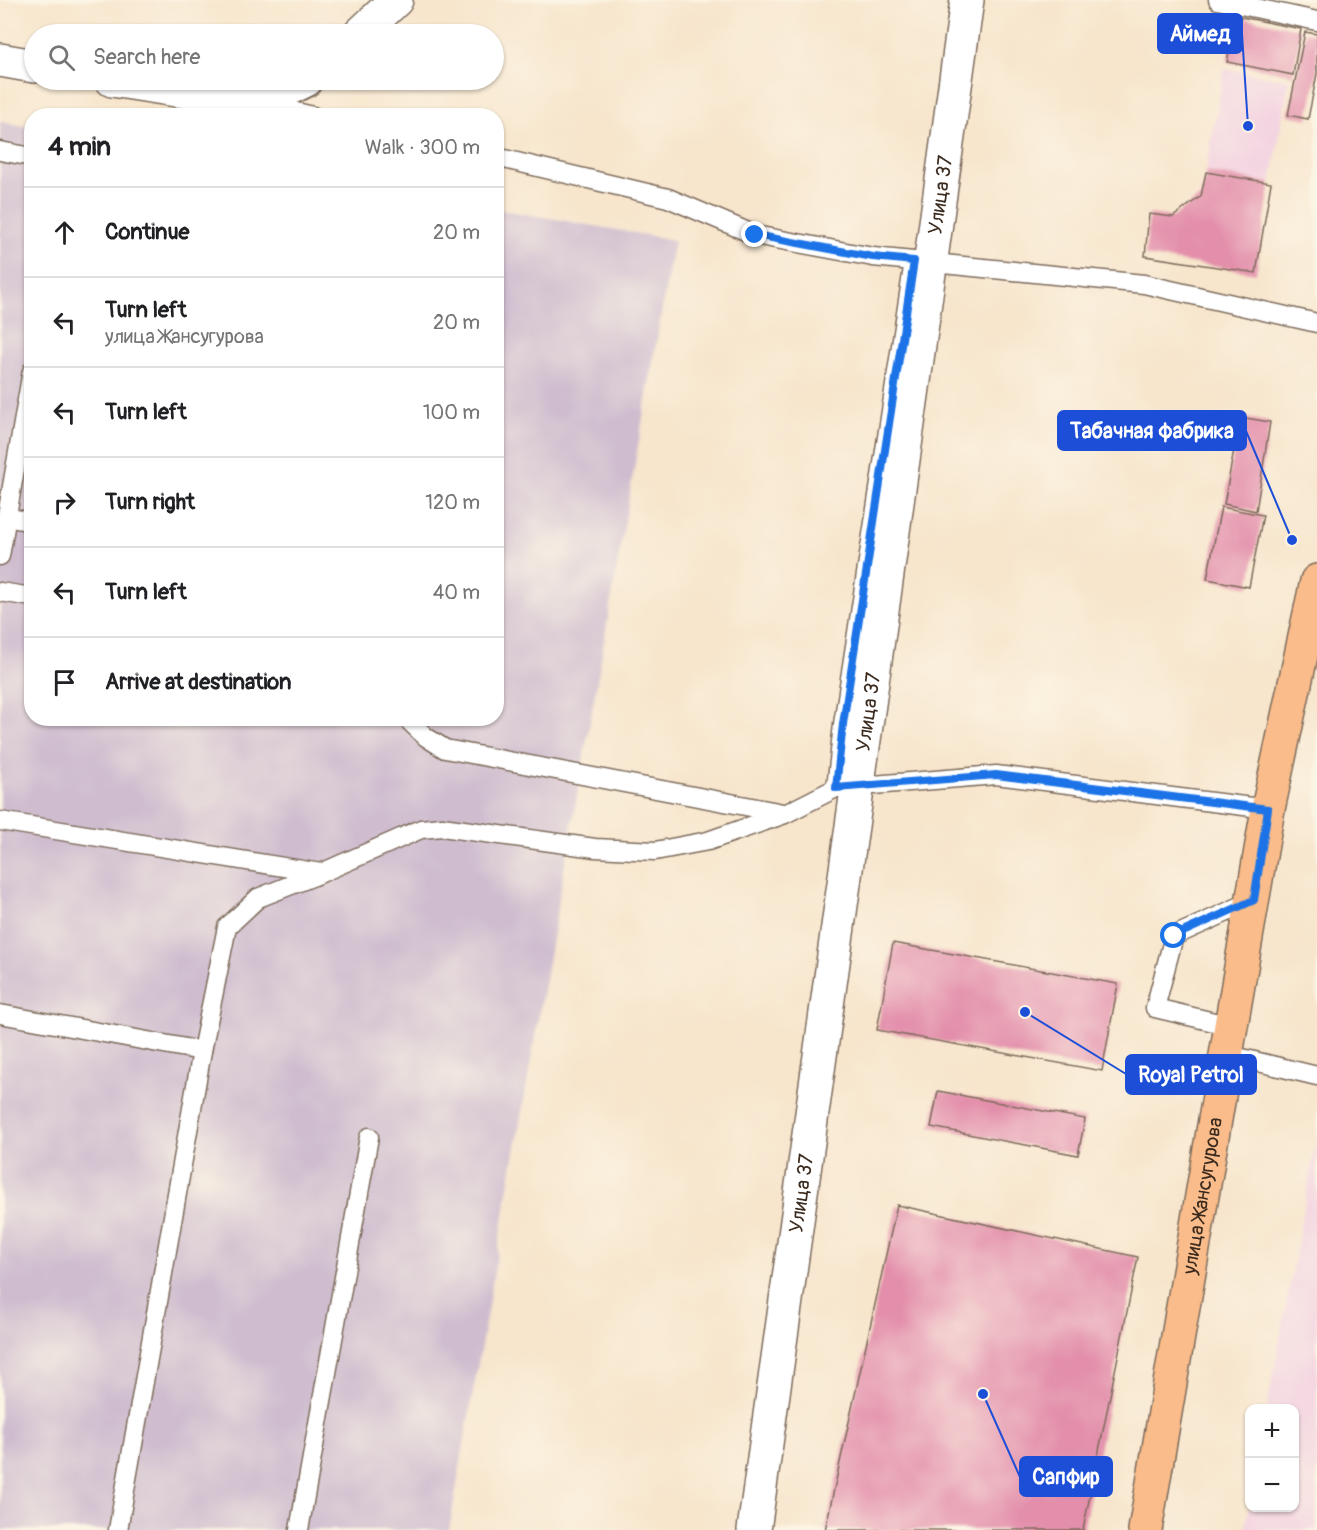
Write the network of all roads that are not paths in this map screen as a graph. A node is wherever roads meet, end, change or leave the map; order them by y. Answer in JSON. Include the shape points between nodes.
{"nodes":[{"id":1,"x":396,"y":0,"type":"edge"},
{"id":2,"x":967,"y":0,"type":"edge"},
{"id":3,"x":1218,"y":0,"type":"edge"},
{"id":4,"x":1317,"y":21,"type":"edge"},
{"id":5,"x":371,"y":24,"type":"edge"},
{"id":6,"x":0,"y":60,"type":"edge"},
{"id":7,"x":24,"y":64,"type":"edge"},
{"id":8,"x":174,"y":90,"type":"edge"},
{"id":9,"x":287,"y":90,"type":"edge"},
{"id":10,"x":260,"y":104,"type":"junction"},
{"id":11,"x":278,"y":108,"type":"edge"},
{"id":12,"x":0,"y":151,"type":"edge"},
{"id":13,"x":24,"y":156,"type":"edge"},
{"id":14,"x":504,"y":159,"type":"edge"},
{"id":15,"x":914,"y":261,"type":"junction"},
{"id":16,"x":1317,"y":323,"type":"edge"},
{"id":17,"x":24,"y":416,"type":"edge"},
{"id":18,"x":6,"y":517,"type":"junction"},
{"id":19,"x":24,"y":520,"type":"edge"},
{"id":20,"x":0,"y":556,"type":"edge"},
{"id":21,"x":1317,"y":581,"type":"edge"},
{"id":22,"x":0,"y":592,"type":"edge"},
{"id":23,"x":24,"y":596,"type":"edge"},
{"id":24,"x":414,"y":726,"type":"edge"},
{"id":25,"x":836,"y":788,"type":"junction"},
{"id":26,"x":1268,"y":809,"type":"junction"},
{"id":27,"x":785,"y":814,"type":"junction"},
{"id":28,"x":0,"y":821,"type":"edge"},
{"id":29,"x":321,"y":873,"type":"junction"},
{"id":30,"x":1254,"y":900,"type":"junction"},
{"id":31,"x":0,"y":1014,"type":"edge"},
{"id":32,"x":1228,"y":1040,"type":"junction"},
{"id":33,"x":202,"y":1051,"type":"junction"},
{"id":34,"x":1317,"y":1076,"type":"edge"},
{"id":35,"x":369,"y":1137,"type":"dead end"},
{"id":36,"x":118,"y":1530,"type":"edge"},
{"id":37,"x":299,"y":1530,"type":"edge"},
{"id":38,"x":754,"y":1530,"type":"edge"},
{"id":39,"x":1145,"y":1530,"type":"edge"}],
"edges":[{"from":1,"to":5,"type":"street"},
{"from":2,"to":38,"type":"street","name":"Улица 37"},
{"from":3,"to":4,"type":"lane"},
{"from":6,"to":7,"type":"street"},
{"from":8,"to":10,"type":"street"},
{"from":9,"to":10,"type":"street"},
{"from":10,"to":11,"type":"lane"},
{"from":12,"to":13,"type":"lane"},
{"from":14,"to":15,"type":"lane","via":[[668,198],[755,235]]},
{"from":15,"to":16,"type":"lane","via":[[1144,284]]},
{"from":15,"to":25,"type":"lane"},
{"from":17,"to":18,"type":"lane"},
{"from":18,"to":19,"type":"lane"},
{"from":18,"to":20,"type":"lane"},
{"from":21,"to":26,"type":"main road","name":"улица Жансугурова"},
{"from":22,"to":23,"type":"lane"},
{"from":24,"to":27,"type":"lane","via":[[445,749]]},
{"from":25,"to":26,"type":"lane","via":[[996,775]]},
{"from":25,"to":27,"type":"lane"},
{"from":26,"to":30,"type":"main road","name":"улица Жансугурова"},
{"from":27,"to":29,"type":"lane","via":[[708,841],[655,851],[595,848],[442,827],[421,829]]},
{"from":28,"to":29,"type":"lane"},
{"from":29,"to":33,"type":"lane","via":[[258,898],[226,927]]},
{"from":30,"to":32,"type":"main road","name":"улица Жансугурова"},
{"from":30,"to":32,"type":"lane","via":[[1174,936],[1155,1008]]},
{"from":31,"to":33,"type":"lane"},
{"from":32,"to":34,"type":"lane"},
{"from":32,"to":39,"type":"main road","name":"улица Жансугурова"},
{"from":33,"to":36,"type":"lane"},
{"from":35,"to":37,"type":"lane"}]}
